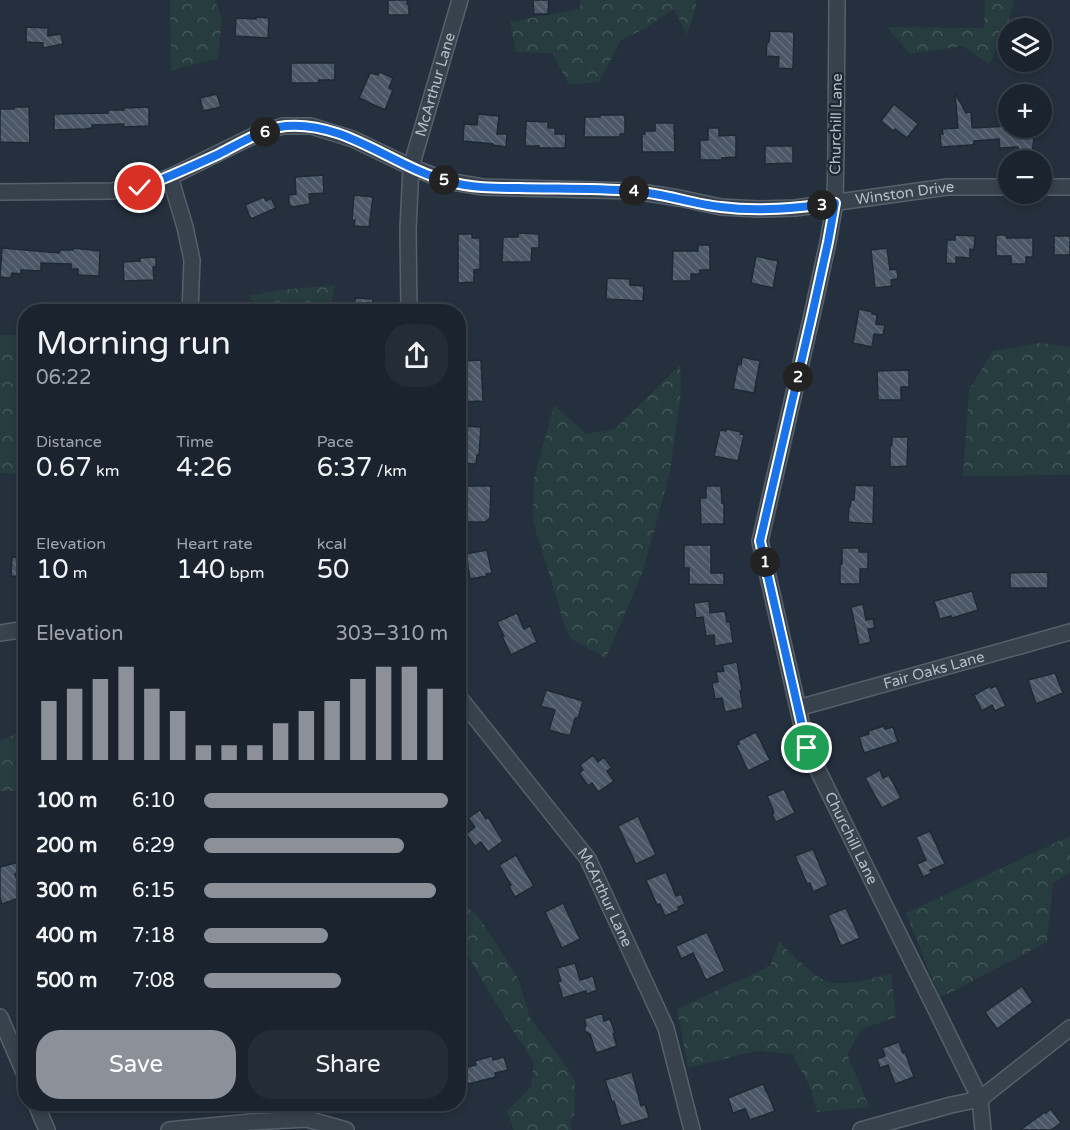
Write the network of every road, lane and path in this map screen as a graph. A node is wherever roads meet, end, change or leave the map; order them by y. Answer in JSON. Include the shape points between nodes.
{"nodes":[{"id":1,"x":460,"y":0,"type":"edge"},
{"id":2,"x":837,"y":0,"type":"edge"},
{"id":3,"x":411,"y":167,"type":"junction"},
{"id":4,"x":170,"y":177,"type":"junction"},
{"id":5,"x":998,"y":187,"type":"edge"},
{"id":6,"x":1052,"y":187,"type":"edge"},
{"id":7,"x":1070,"y":187,"type":"edge"},
{"id":8,"x":0,"y":192,"type":"edge"},
{"id":9,"x":835,"y":203,"type":"junction"},
{"id":10,"x":190,"y":304,"type":"edge"},
{"id":11,"x":409,"y":304,"type":"edge"},
{"id":12,"x":18,"y":630,"type":"edge"},
{"id":13,"x":1070,"y":632,"type":"edge"},
{"id":14,"x":0,"y":633,"type":"edge"},
{"id":15,"x":466,"y":706,"type":"edge"},
{"id":16,"x":798,"y":708,"type":"junction"},
{"id":17,"x":0,"y":1017,"type":"edge"},
{"id":18,"x":1070,"y":1029,"type":"edge"},
{"id":19,"x":18,"y":1059,"type":"edge"},
{"id":20,"x":980,"y":1100,"type":"junction"},
{"id":21,"x":39,"y":1111,"type":"edge"},
{"id":22,"x":307,"y":1118,"type":"edge"},
{"id":23,"x":47,"y":1130,"type":"edge"},
{"id":24,"x":169,"y":1130,"type":"edge"},
{"id":25,"x":346,"y":1130,"type":"edge"},
{"id":26,"x":692,"y":1130,"type":"edge"},
{"id":27,"x":861,"y":1130,"type":"edge"},
{"id":28,"x":983,"y":1130,"type":"edge"}],
"edges":[{"from":1,"to":3,"type":"street","name":"McArthur Lane"},
{"from":2,"to":9,"type":"street","name":"Churchill Lane"},
{"from":3,"to":4,"type":"street","name":"Winston Drive","via":[[353,139],[311,126],[283,126],[255,135]]},
{"from":3,"to":9,"type":"street","name":"Winston Drive","via":[[447,181],[483,187],[634,191],[730,208],[795,208]]},
{"from":3,"to":11,"type":"street","name":"McArthur Lane"},
{"from":4,"to":8,"type":"street","name":"Winston Drive","via":[[140,188],[112,191]]},
{"from":4,"to":10,"type":"street","via":[[192,260]]},
{"from":5,"to":9,"type":"street","name":"Winston Drive","via":[[947,187]]},
{"from":6,"to":7,"type":"street"},
{"from":9,"to":16,"type":"street","name":"Churchill Lane","via":[[760,541]]},
{"from":12,"to":14,"type":"street"},
{"from":13,"to":16,"type":"street","name":"Fair Oaks Lane"},
{"from":15,"to":26,"type":"street","name":"McArthur Lane","via":[[588,859],[666,1028]]},
{"from":16,"to":20,"type":"street","name":"Churchill Lane","via":[[807,748]]},
{"from":17,"to":19,"type":"street"},
{"from":18,"to":20,"type":"street"},
{"from":20,"to":27,"type":"street"},
{"from":20,"to":28,"type":"street","name":"Churchill Lane"},
{"from":21,"to":23,"type":"street"},
{"from":22,"to":24,"type":"street"},
{"from":22,"to":25,"type":"street"}]}
